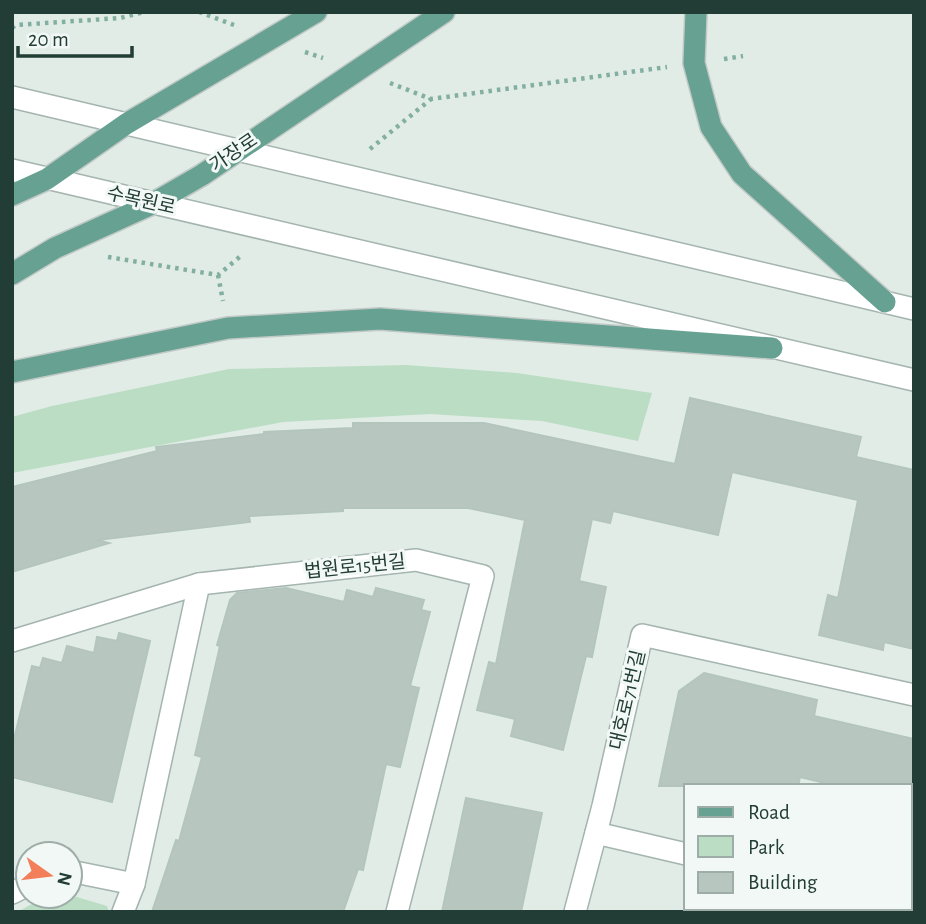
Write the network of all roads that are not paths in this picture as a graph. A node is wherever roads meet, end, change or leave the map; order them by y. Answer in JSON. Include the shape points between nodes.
{"nodes":[{"id":1,"x":316,"y":12,"type":"edge"},
{"id":2,"x":444,"y":12,"type":"edge"},
{"id":3,"x":696,"y":12,"type":"edge"},
{"id":4,"x":12,"y":97,"type":"edge"},
{"id":5,"x":126,"y":124,"type":"junction"},
{"id":6,"x":239,"y":150,"type":"junction"},
{"id":7,"x":12,"y":170,"type":"edge"},
{"id":8,"x":47,"y":179,"type":"junction"},
{"id":9,"x":12,"y":195,"type":"edge"},
{"id":10,"x":152,"y":204,"type":"junction"},
{"id":11,"x":12,"y":274,"type":"edge"},
{"id":12,"x":885,"y":302,"type":"junction"},
{"id":13,"x":914,"y":309,"type":"edge"},
{"id":14,"x":772,"y":348,"type":"junction"},
{"id":15,"x":12,"y":372,"type":"edge"},
{"id":16,"x":914,"y":380,"type":"edge"},
{"id":17,"x":199,"y":584,"type":"junction"},
{"id":18,"x":12,"y":641,"type":"edge"},
{"id":19,"x":914,"y":695,"type":"edge"},
{"id":20,"x":596,"y":833,"type":"junction"},
{"id":21,"x":684,"y":854,"type":"edge"},
{"id":22,"x":84,"y":874,"type":"edge"},
{"id":23,"x":134,"y":884,"type":"junction"},
{"id":24,"x":123,"y":912,"type":"edge"},
{"id":25,"x":397,"y":912,"type":"edge"},
{"id":26,"x":575,"y":912,"type":"edge"}],
"edges":[{"from":1,"to":5,"type":"main road"},
{"from":2,"to":6,"type":"main road","name":"가장로"},
{"from":3,"to":12,"type":"main road","via":[[694,63],[711,127],[742,174]]},
{"from":4,"to":5,"type":"street"},
{"from":5,"to":6,"type":"street"},
{"from":5,"to":8,"type":"main road"},
{"from":6,"to":10,"type":"main road","name":"가장로"},
{"from":6,"to":12,"type":"street"},
{"from":7,"to":8,"type":"street","name":"수목원로"},
{"from":8,"to":9,"type":"main road"},
{"from":8,"to":10,"type":"street","name":"수목원로"},
{"from":10,"to":11,"type":"main road","name":"가장로","via":[[55,248]]},
{"from":10,"to":14,"type":"street","name":"수목원로"},
{"from":12,"to":13,"type":"street"},
{"from":14,"to":15,"type":"main road","via":[[380,319],[228,328]]},
{"from":14,"to":16,"type":"street","name":"수목원로"},
{"from":17,"to":18,"type":"street","name":"법원로15번길"},
{"from":17,"to":23,"type":"street"},
{"from":17,"to":25,"type":"street","name":"법원로15번길","via":[[416,560],[483,576]]},
{"from":19,"to":20,"type":"street","name":"대호로71번길","via":[[642,635]]},
{"from":20,"to":21,"type":"street"},
{"from":20,"to":26,"type":"street","name":"대호로71번길"},
{"from":22,"to":23,"type":"street"},
{"from":23,"to":24,"type":"street"}]}
